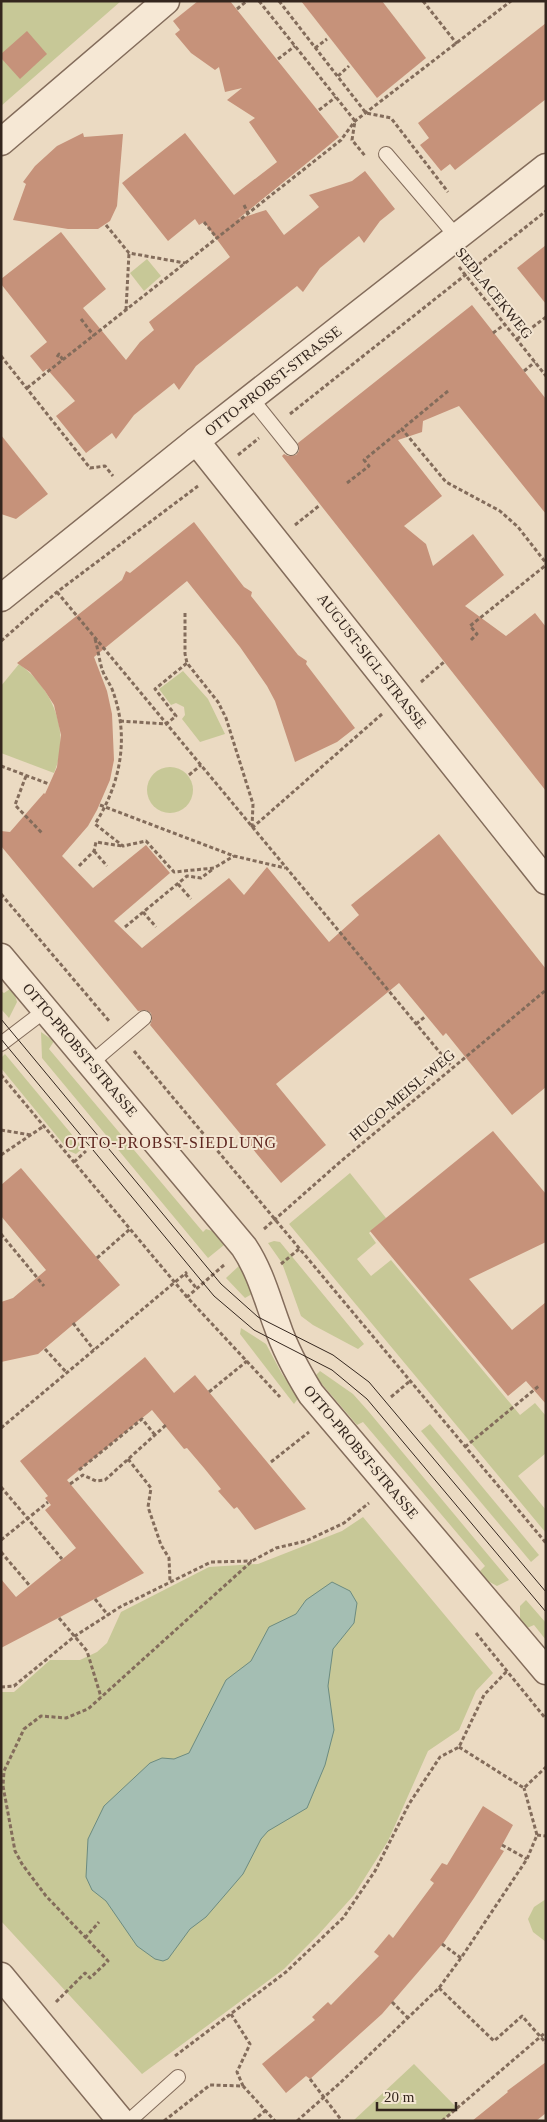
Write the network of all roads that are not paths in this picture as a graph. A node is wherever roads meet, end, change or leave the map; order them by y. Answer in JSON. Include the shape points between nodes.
{"nodes":[{"id":1,"x":166,"y":1,"type":"edge"},
{"id":2,"x":1,"y":142,"type":"edge"},
{"id":3,"x":386,"y":154,"type":"dead end"},
{"id":4,"x":546,"y":167,"type":"edge"},
{"id":5,"x":450,"y":243,"type":"junction"},
{"id":6,"x":251,"y":398,"type":"junction"},
{"id":7,"x":196,"y":441,"type":"junction"},
{"id":8,"x":291,"y":448,"type":"dead end"},
{"id":9,"x":1,"y":598,"type":"edge"},
{"id":10,"x":546,"y":881,"type":"edge"},
{"id":11,"x":1,"y":957,"type":"edge"},
{"id":12,"x":47,"y":1010,"type":"junction"},
{"id":13,"x":144,"y":1018,"type":"dead end"},
{"id":14,"x":1,"y":1044,"type":"edge"},
{"id":15,"x":91,"y":1063,"type":"junction"},
{"id":16,"x":546,"y":1672,"type":"edge"},
{"id":17,"x":1,"y":1976,"type":"edge"},
{"id":18,"x":178,"y":2077,"type":"dead end"},
{"id":19,"x":121,"y":2121,"type":"edge"},
{"id":20,"x":129,"y":2121,"type":"edge"}],
"edges":[{"from":1,"to":2,"type":"street"},
{"from":3,"to":5,"type":"lane"},
{"from":4,"to":5,"type":"street","name":"OTTO-PROBST-STRASSE"},
{"from":5,"to":6,"type":"street","name":"OTTO-PROBST-STRASSE"},
{"from":6,"to":7,"type":"street","name":"OTTO-PROBST-STRASSE"},
{"from":6,"to":8,"type":"lane"},
{"from":7,"to":9,"type":"street","name":"OTTO-PROBST-STRASSE"},
{"from":7,"to":10,"type":"street","name":"AUGUST-SIGL-STRASSE"},
{"from":11,"to":12,"type":"street","name":"OTTO-PROBST-STRASSE"},
{"from":12,"to":14,"type":"lane"},
{"from":12,"to":15,"type":"street","name":"OTTO-PROBST-STRASSE"},
{"from":13,"to":15,"type":"lane"},
{"from":15,"to":16,"type":"street","name":"OTTO-PROBST-STRASSE","via":[[244,1247],[260,1275],[278,1328],[311,1394]]},
{"from":17,"to":19,"type":"street"},
{"from":18,"to":20,"type":"lane"}]}
